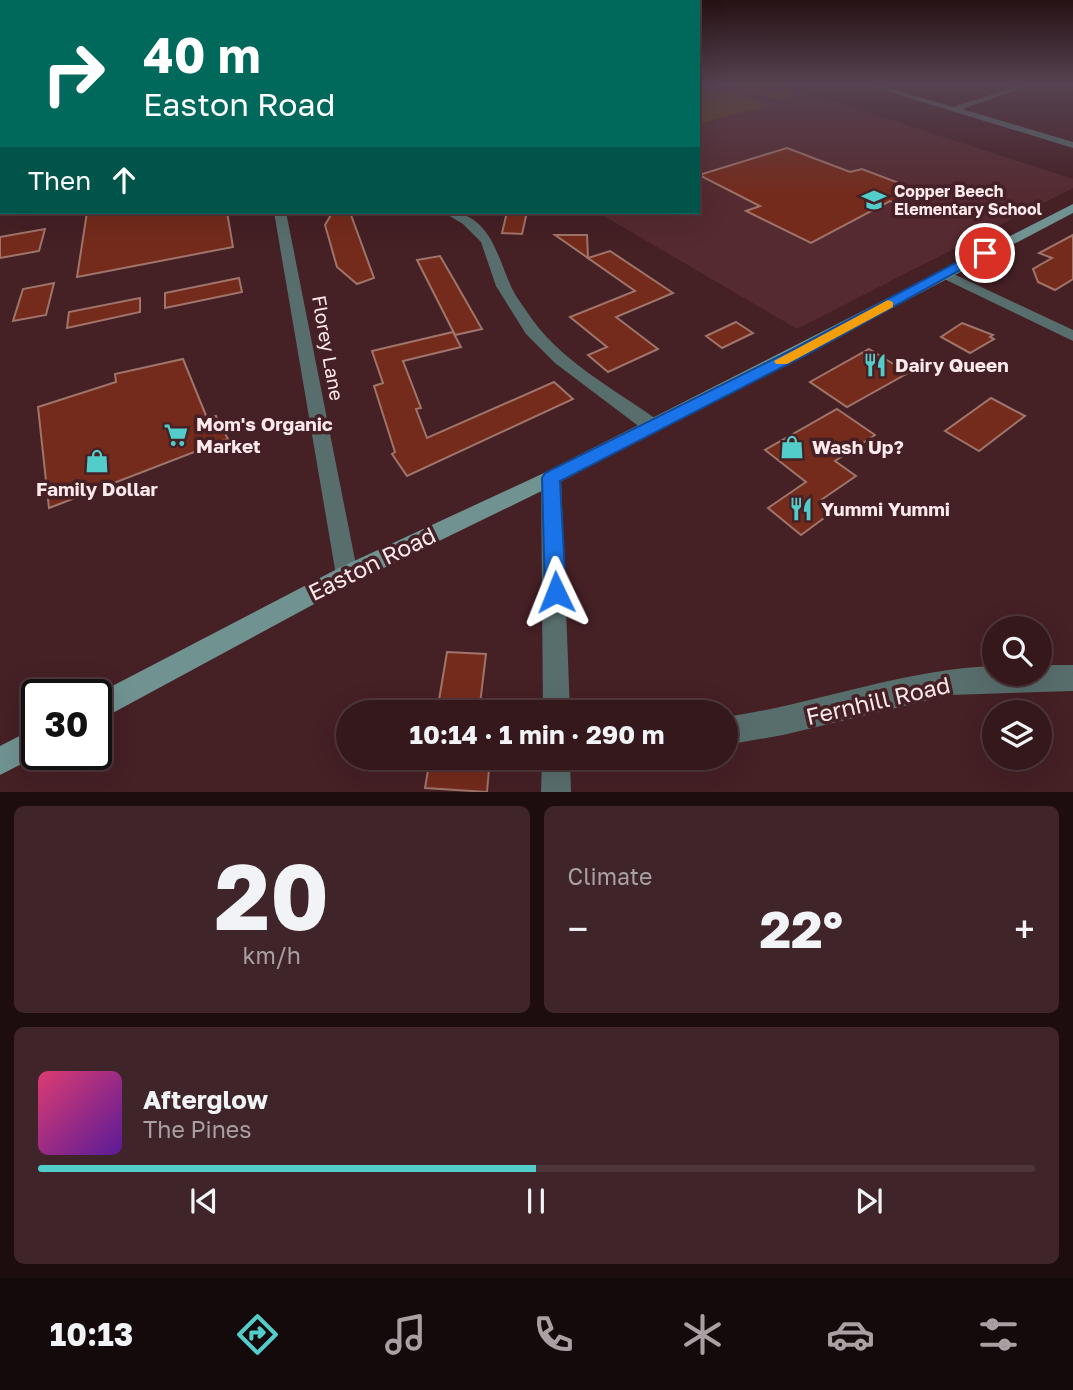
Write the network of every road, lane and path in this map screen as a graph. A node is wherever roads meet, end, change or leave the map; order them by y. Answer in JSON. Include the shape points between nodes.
{"nodes":[{"id":1,"x":997,"y":122,"type":"edge"},
{"id":2,"x":1073,"y":145,"type":"edge"},
{"id":3,"x":1072,"y":209,"type":"edge"},
{"id":4,"x":284,"y":214,"type":"edge"},
{"id":5,"x":453,"y":214,"type":"edge"},
{"id":6,"x":945,"y":274,"type":"junction"},
{"id":7,"x":1073,"y":336,"type":"edge"},
{"id":8,"x":652,"y":426,"type":"junction"},
{"id":9,"x":551,"y":478,"type":"junction"},
{"id":10,"x":346,"y":575,"type":"junction"},
{"id":11,"x":1073,"y":678,"type":"edge"},
{"id":12,"x":112,"y":700,"type":"edge"},
{"id":13,"x":557,"y":700,"type":"edge"},
{"id":14,"x":738,"y":730,"type":"edge"},
{"id":15,"x":21,"y":750,"type":"edge"},
{"id":16,"x":0,"y":761,"type":"edge"},
{"id":17,"x":556,"y":770,"type":"edge"},
{"id":18,"x":555,"y":792,"type":"edge"}],
"edges":[{"from":1,"to":2,"type":"street"},
{"from":3,"to":6,"type":"main road","name":"Easton Road"},
{"from":4,"to":10,"type":"street","name":"Florey Lane"},
{"from":5,"to":8,"type":"street","via":[[486,240],[503,286],[531,331]]},
{"from":6,"to":7,"type":"street"},
{"from":6,"to":8,"type":"main road","name":"Easton Road"},
{"from":8,"to":9,"type":"main road","name":"Easton Road"},
{"from":9,"to":10,"type":"main road","name":"Easton Road"},
{"from":9,"to":13,"type":"street"},
{"from":10,"to":12,"type":"main road","name":"Easton Road"},
{"from":11,"to":14,"type":"street","name":"Fernhill Road","via":[[951,682],[775,725]]},
{"from":15,"to":16,"type":"main road"},
{"from":17,"to":18,"type":"street"}]}
